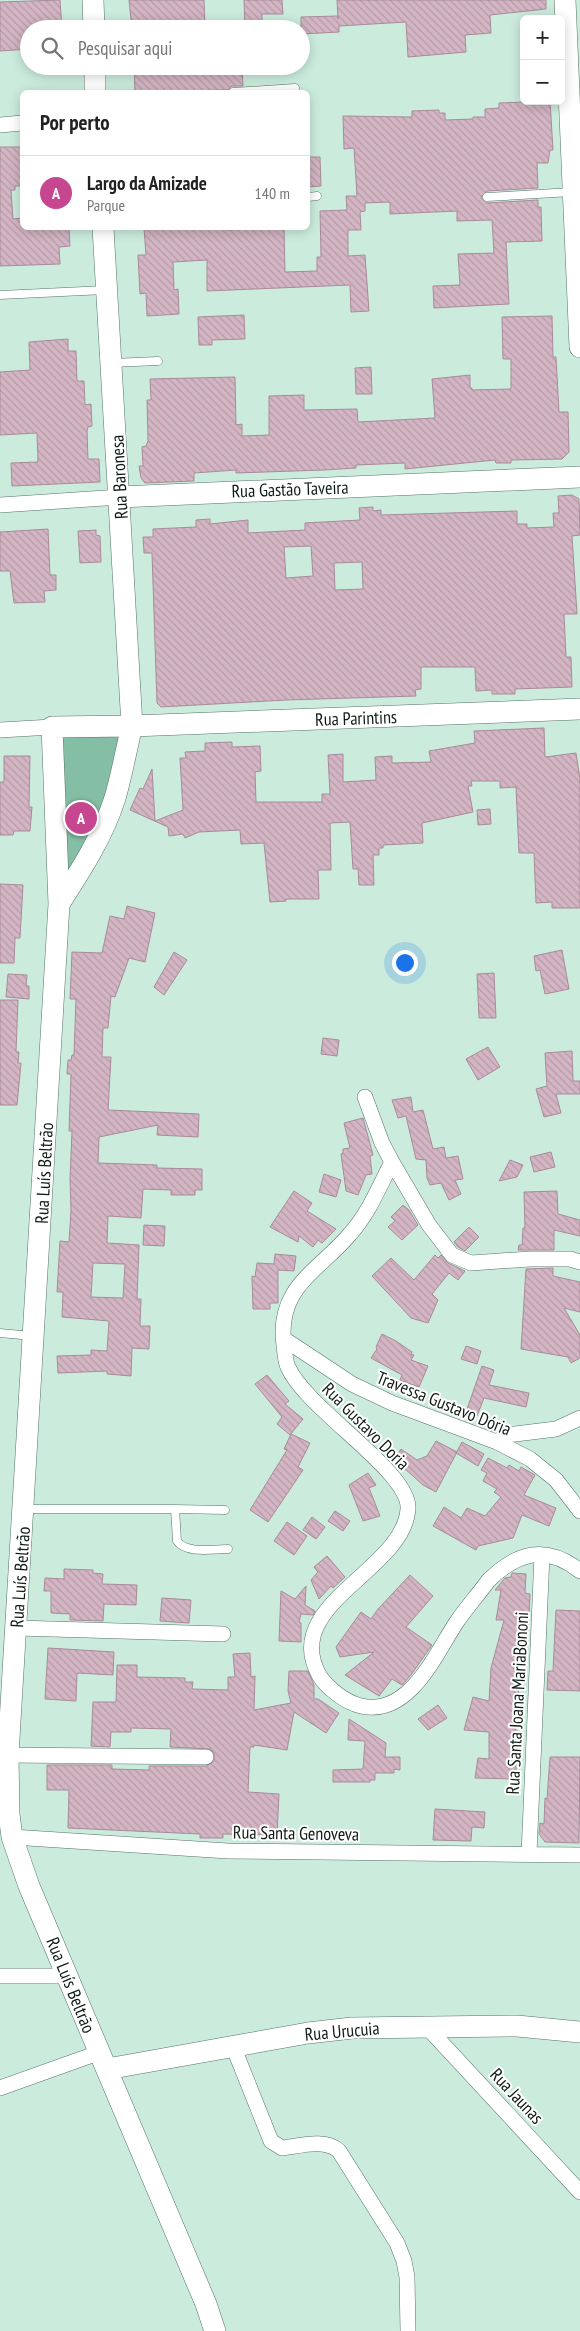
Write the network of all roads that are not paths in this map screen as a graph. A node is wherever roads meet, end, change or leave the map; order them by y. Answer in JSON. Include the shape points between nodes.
{"nodes":[{"id":1,"x":93,"y":0,"type":"edge"},
{"id":2,"x":565,"y":0,"type":"edge"},
{"id":3,"x":94,"y":20,"type":"edge"},
{"id":4,"x":95,"y":75,"type":"edge"},
{"id":5,"x":294,"y":88,"type":"dead end"},
{"id":6,"x":96,"y":90,"type":"edge"},
{"id":7,"x":264,"y":90,"type":"edge"},
{"id":8,"x":574,"y":93,"type":"edge"},
{"id":9,"x":20,"y":123,"type":"edge"},
{"id":10,"x":0,"y":125,"type":"edge"},
{"id":11,"x":572,"y":192,"type":"junction"},
{"id":12,"x":310,"y":196,"type":"edge"},
{"id":13,"x":317,"y":196,"type":"dead end"},
{"id":14,"x":487,"y":198,"type":"dead end"},
{"id":15,"x":103,"y":230,"type":"edge"},
{"id":16,"x":578,"y":281,"type":"edge"},
{"id":17,"x":107,"y":290,"type":"junction"},
{"id":18,"x":0,"y":295,"type":"edge"},
{"id":19,"x":580,"y":347,"type":"edge"},
{"id":20,"x":158,"y":362,"type":"dead end"},
{"id":21,"x":112,"y":364,"type":"junction"},
{"id":22,"x":580,"y":477,"type":"edge"},
{"id":23,"x":120,"y":497,"type":"junction"},
{"id":24,"x":0,"y":505,"type":"edge"},
{"id":25,"x":580,"y":710,"type":"edge"},
{"id":26,"x":132,"y":726,"type":"junction"},
{"id":27,"x":52,"y":727,"type":"junction"},
{"id":28,"x":0,"y":730,"type":"edge"},
{"id":29,"x":67,"y":873,"type":"junction"},
{"id":30,"x":364,"y":1097,"type":"dead end"},
{"id":31,"x":392,"y":1162,"type":"junction"},
{"id":32,"x":580,"y":1262,"type":"edge"},
{"id":33,"x":0,"y":1333,"type":"edge"},
{"id":34,"x":34,"y":1337,"type":"junction"},
{"id":35,"x":284,"y":1339,"type":"junction"},
{"id":36,"x":580,"y":1418,"type":"edge"},
{"id":37,"x":497,"y":1442,"type":"junction"},
{"id":38,"x":24,"y":1509,"type":"junction"},
{"id":39,"x":175,"y":1509,"type":"junction"},
{"id":40,"x":225,"y":1510,"type":"dead end"},
{"id":41,"x":580,"y":1511,"type":"edge"},
{"id":42,"x":228,"y":1549,"type":"dead end"},
{"id":43,"x":542,"y":1554,"type":"junction"},
{"id":44,"x":580,"y":1571,"type":"edge"},
{"id":45,"x":17,"y":1628,"type":"junction"},
{"id":46,"x":223,"y":1634,"type":"dead end"},
{"id":47,"x":7,"y":1659,"type":"edge"},
{"id":48,"x":8,"y":1755,"type":"junction"},
{"id":49,"x":206,"y":1757,"type":"dead end"},
{"id":50,"x":12,"y":1837,"type":"junction"},
{"id":51,"x":529,"y":1854,"type":"junction"},
{"id":52,"x":580,"y":1855,"type":"edge"},
{"id":53,"x":0,"y":1976,"type":"edge"},
{"id":54,"x":68,"y":1976,"type":"junction"},
{"id":55,"x":426,"y":2026,"type":"junction"},
{"id":56,"x":580,"y":2032,"type":"edge"},
{"id":57,"x":233,"y":2046,"type":"junction"},
{"id":58,"x":102,"y":2061,"type":"junction"},
{"id":59,"x":0,"y":2088,"type":"edge"},
{"id":60,"x":580,"y":2192,"type":"edge"},
{"id":61,"x":215,"y":2331,"type":"edge"},
{"id":62,"x":408,"y":2331,"type":"edge"}],
"edges":[{"from":1,"to":3,"type":"main road"},
{"from":2,"to":8,"type":"main road"},
{"from":4,"to":6,"type":"main road"},
{"from":5,"to":7,"type":"lane"},
{"from":8,"to":11,"type":"main road"},
{"from":9,"to":10,"type":"street"},
{"from":11,"to":14,"type":"lane"},
{"from":11,"to":16,"type":"main road"},
{"from":12,"to":13,"type":"lane"},
{"from":15,"to":17,"type":"main road","name":"Rua Baronesa"},
{"from":16,"to":19,"type":"main road"},
{"from":17,"to":18,"type":"lane"},
{"from":17,"to":21,"type":"main road","name":"Rua Baronesa"},
{"from":20,"to":21,"type":"lane"},
{"from":21,"to":23,"type":"main road","name":"Rua Baronesa"},
{"from":22,"to":23,"type":"main road","name":"Rua Gastão Taveira"},
{"from":23,"to":24,"type":"street","name":"Rua Gastão Taveira"},
{"from":23,"to":26,"type":"main road","name":"Rua Baronesa"},
{"from":25,"to":26,"type":"main road","name":"Rua Parintins"},
{"from":26,"to":27,"type":"main road"},
{"from":26,"to":29,"type":"main road","name":"Rua Luís Beltrão","via":[[114,798],[98,838]]},
{"from":27,"to":28,"type":"street"},
{"from":27,"to":29,"type":"main road","name":"Rua Luís Beltrão"},
{"from":29,"to":34,"type":"main road","name":"Rua Luís Beltrão","via":[[59,904]]},
{"from":30,"to":31,"type":"street"},
{"from":31,"to":32,"type":"street","via":[[429,1225],[452,1255],[471,1263],[530,1259]]},
{"from":31,"to":35,"type":"street","name":"Rua Gustavo Doria","via":[[364,1216],[350,1235],[293,1292],[283,1322]]},
{"from":33,"to":34,"type":"lane"},
{"from":34,"to":38,"type":"main road","name":"Rua Luís Beltrão"},
{"from":35,"to":37,"type":"street","name":"Travessa Gustavo Dória","via":[[360,1388]]},
{"from":35,"to":43,"type":"street","name":"Rua Gustavo Doria","via":[[288,1366],[307,1395],[377,1459],[400,1486],[409,1506],[407,1521],[400,1534],[377,1562],[330,1606],[317,1624],[311,1643],[313,1662],[321,1678],[334,1692],[358,1705],[374,1708],[388,1705],[408,1692],[458,1620],[503,1565],[520,1557]]},
{"from":36,"to":37,"type":"street","via":[[556,1429],[507,1435]]},
{"from":37,"to":41,"type":"street","name":"Travessa Gustavo Dória","via":[[530,1459],[556,1480]]},
{"from":38,"to":39,"type":"lane"},
{"from":38,"to":45,"type":"main road","name":"Rua Luís Beltrão"},
{"from":39,"to":40,"type":"lane"},
{"from":39,"to":42,"type":"lane","via":[[180,1545]]},
{"from":43,"to":44,"type":"street","name":"Rua Gustavo Doria","via":[[558,1558]]},
{"from":43,"to":51,"type":"street","name":"Rua Santa Joana MariaBononi"},
{"from":45,"to":46,"type":"street"},
{"from":45,"to":47,"type":"main road","name":"Rua Luís Beltrão"},
{"from":47,"to":48,"type":"main road","name":"Rua Luís Beltrão"},
{"from":48,"to":49,"type":"street"},
{"from":48,"to":50,"type":"main road","name":"Rua Luís Beltrão"},
{"from":50,"to":51,"type":"street","name":"Rua Santa Genoveva","via":[[228,1851]]},
{"from":50,"to":54,"type":"main road","name":"Rua Luís Beltrão","via":[[29,1886]]},
{"from":51,"to":52,"type":"street","name":"Rua Santa Genoveva"},
{"from":53,"to":54,"type":"street"},
{"from":54,"to":58,"type":"main road","name":"Rua Luís Beltrão"},
{"from":55,"to":56,"type":"main road","name":"Rua Urucuia","via":[[517,2026]]},
{"from":55,"to":57,"type":"main road","name":"Rua Urucuia","via":[[352,2028]]},
{"from":55,"to":60,"type":"street","name":"Rua Jaunas"},
{"from":57,"to":58,"type":"main road","name":"Rua Urucuia"},
{"from":57,"to":62,"type":"street","via":[[271,2141],[282,2148],[334,2146],[397,2243],[407,2278]]},
{"from":58,"to":59,"type":"street"},
{"from":58,"to":61,"type":"main road","name":"Rua Luís Beltrão"}]}
